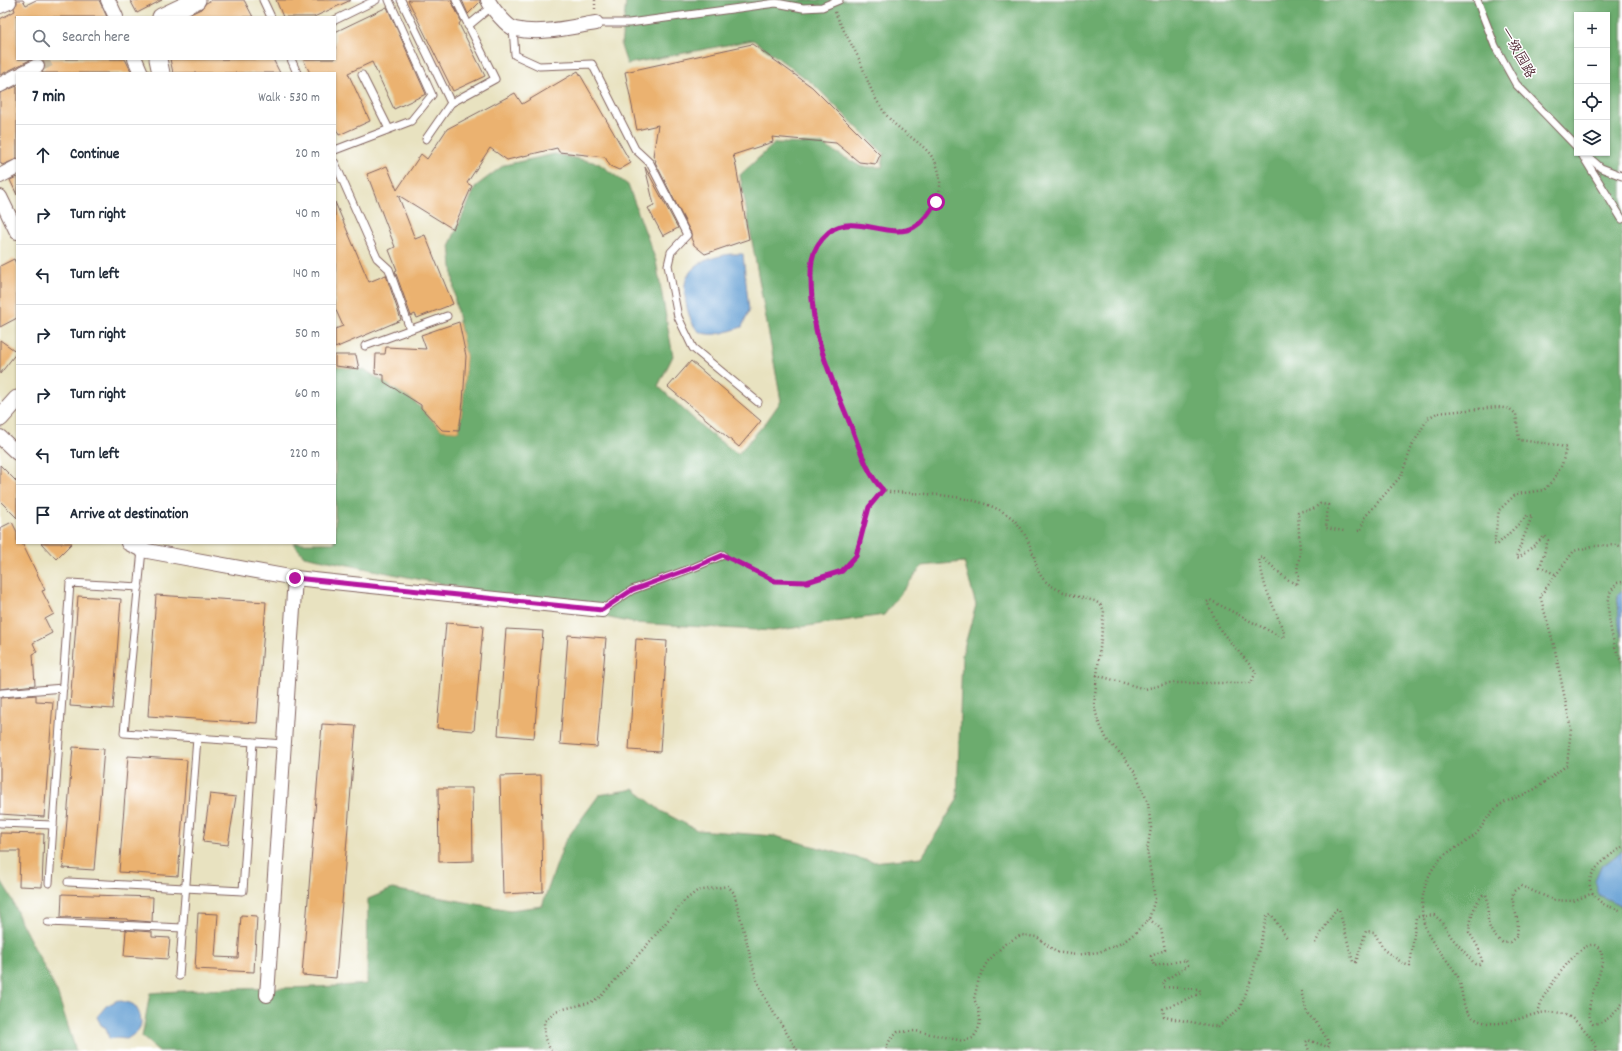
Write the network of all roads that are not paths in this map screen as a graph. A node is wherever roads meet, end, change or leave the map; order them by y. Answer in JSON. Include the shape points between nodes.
{"nodes":[{"id":1,"x":108,"y":0,"type":"edge"},
{"id":2,"x":197,"y":0,"type":"edge"},
{"id":3,"x":263,"y":0,"type":"edge"},
{"id":4,"x":376,"y":0,"type":"edge"},
{"id":5,"x":389,"y":0,"type":"edge"},
{"id":6,"x":401,"y":0,"type":"edge"},
{"id":7,"x":456,"y":0,"type":"edge"},
{"id":8,"x":839,"y":0,"type":"edge"},
{"id":9,"x":1477,"y":0,"type":"edge"},
{"id":10,"x":489,"y":4,"type":"edge"},
{"id":11,"x":116,"y":16,"type":"edge"},
{"id":12,"x":163,"y":16,"type":"edge"},
{"id":13,"x":271,"y":16,"type":"edge"},
{"id":14,"x":336,"y":20,"type":"edge"},
{"id":15,"x":596,"y":24,"type":"joint"},
{"id":16,"x":468,"y":26,"type":"junction"},
{"id":17,"x":513,"y":28,"type":"junction"},
{"id":18,"x":135,"y":60,"type":"edge"},
{"id":19,"x":158,"y":60,"type":"edge"},
{"id":20,"x":291,"y":60,"type":"edge"},
{"id":21,"x":37,"y":66,"type":"tunnel mouth"},
{"id":22,"x":25,"y":72,"type":"edge"},
{"id":23,"x":141,"y":72,"type":"edge"},
{"id":24,"x":161,"y":72,"type":"edge"},
{"id":25,"x":296,"y":72,"type":"edge"},
{"id":26,"x":362,"y":75,"type":"dead end"},
{"id":27,"x":16,"y":77,"type":"edge"},
{"id":28,"x":0,"y":85,"type":"edge"},
{"id":29,"x":451,"y":103,"type":"junction"},
{"id":30,"x":389,"y":129,"type":"junction"},
{"id":31,"x":426,"y":139,"type":"dead end"},
{"id":32,"x":1574,"y":144,"type":"edge"},
{"id":33,"x":336,"y":150,"type":"edge"},
{"id":34,"x":1583,"y":156,"type":"edge"},
{"id":35,"x":1587,"y":156,"type":"edge"},
{"id":36,"x":336,"y":165,"type":"edge"},
{"id":37,"x":16,"y":168,"type":"edge"},
{"id":38,"x":0,"y":176,"type":"edge"},
{"id":39,"x":1622,"y":176,"type":"edge"},
{"id":40,"x":0,"y":197,"type":"edge"},
{"id":41,"x":1622,"y":219,"type":"edge"},
{"id":42,"x":16,"y":230,"type":"edge"},
{"id":43,"x":446,"y":316,"type":"dead end"},
{"id":44,"x":410,"y":329,"type":"junction"},
{"id":45,"x":365,"y":346,"type":"dead end"},
{"id":46,"x":16,"y":399,"type":"edge"},
{"id":47,"x":758,"y":402,"type":"dead end"},
{"id":48,"x":0,"y":418,"type":"edge"},
{"id":49,"x":0,"y":437,"type":"edge"},
{"id":50,"x":16,"y":452,"type":"edge"},
{"id":51,"x":130,"y":544,"type":"edge"},
{"id":52,"x":142,"y":550,"type":"junction"},
{"id":53,"x":723,"y":555,"type":"road end"},
{"id":54,"x":295,"y":578,"type":"junction"},
{"id":55,"x":139,"y":587,"type":"junction"},
{"id":56,"x":602,"y":610,"type":"joint"},
{"id":57,"x":63,"y":688,"type":"junction"},
{"id":58,"x":2,"y":692,"type":"dead end"},
{"id":59,"x":197,"y":738,"type":"junction"},
{"id":60,"x":253,"y":742,"type":"junction"},
{"id":61,"x":284,"y":744,"type":"junction"},
{"id":62,"x":0,"y":823,"type":"edge"},
{"id":63,"x":53,"y":825,"type":"junction"},
{"id":64,"x":68,"y":882,"type":"dead end"},
{"id":65,"x":50,"y":883,"type":"dead end"},
{"id":66,"x":186,"y":888,"type":"junction"},
{"id":67,"x":48,"y":922,"type":"dead end"},
{"id":68,"x":182,"y":928,"type":"junction"},
{"id":69,"x":179,"y":976,"type":"dead end"},
{"id":70,"x":268,"y":995,"type":"dead end"}],
"edges":[{"from":1,"to":11,"type":"street"},
{"from":2,"to":12,"type":"street"},
{"from":3,"to":13,"type":"lane"},
{"from":4,"to":14,"type":"lane"},
{"from":5,"to":30,"type":"lane","via":[[432,95],[411,121]]},
{"from":6,"to":29,"type":"lane"},
{"from":7,"to":16,"type":"lane"},
{"from":8,"to":15,"type":"lane","via":[[822,7],[803,8],[776,3],[629,23]]},
{"from":9,"to":32,"type":"lane","name":"一级园路","via":[[1495,46],[1516,84]]},
{"from":10,"to":16,"type":"lane"},
{"from":10,"to":17,"type":"street"},
{"from":15,"to":17,"type":"street","via":[[536,31]]},
{"from":16,"to":29,"type":"lane","via":[[495,79]]},
{"from":17,"to":47,"type":"lane","via":[[515,54],[539,66],[592,64],[635,148],[650,163],[687,235],[671,252],[668,265],[678,318],[693,348]]},
{"from":18,"to":23,"type":"street"},
{"from":19,"to":24,"type":"street"},
{"from":20,"to":25,"type":"lane"},
{"from":21,"to":22,"type":"street"},
{"from":26,"to":30,"type":"lane"},
{"from":27,"to":28,"type":"street"},
{"from":29,"to":31,"type":"lane"},
{"from":30,"to":33,"type":"lane"},
{"from":34,"to":41,"type":"lane"},
{"from":35,"to":39,"type":"lane","via":[[1600,168]]},
{"from":36,"to":44,"type":"lane","via":[[378,258],[389,269]]},
{"from":37,"to":38,"type":"street"},
{"from":40,"to":42,"type":"street"},
{"from":43,"to":44,"type":"lane"},
{"from":44,"to":45,"type":"lane"},
{"from":46,"to":48,"type":"street"},
{"from":49,"to":50,"type":"street"},
{"from":51,"to":52,"type":"street"},
{"from":52,"to":54,"type":"street"},
{"from":52,"to":55,"type":"lane"},
{"from":53,"to":56,"type":"lane","via":[[632,590]]},
{"from":54,"to":56,"type":"street"},
{"from":54,"to":61,"type":"street"},
{"from":55,"to":57,"type":"lane","via":[[70,583]]},
{"from":55,"to":59,"type":"lane","via":[[124,733]]},
{"from":57,"to":58,"type":"lane"},
{"from":57,"to":63,"type":"lane"},
{"from":59,"to":60,"type":"lane"},
{"from":59,"to":66,"type":"lane"},
{"from":60,"to":61,"type":"lane"},
{"from":60,"to":66,"type":"lane","via":[[243,891]]},
{"from":61,"to":70,"type":"street"},
{"from":62,"to":63,"type":"lane"},
{"from":63,"to":65,"type":"lane"},
{"from":64,"to":66,"type":"lane"},
{"from":66,"to":68,"type":"lane"},
{"from":67,"to":68,"type":"lane"},
{"from":68,"to":69,"type":"lane"}]}
